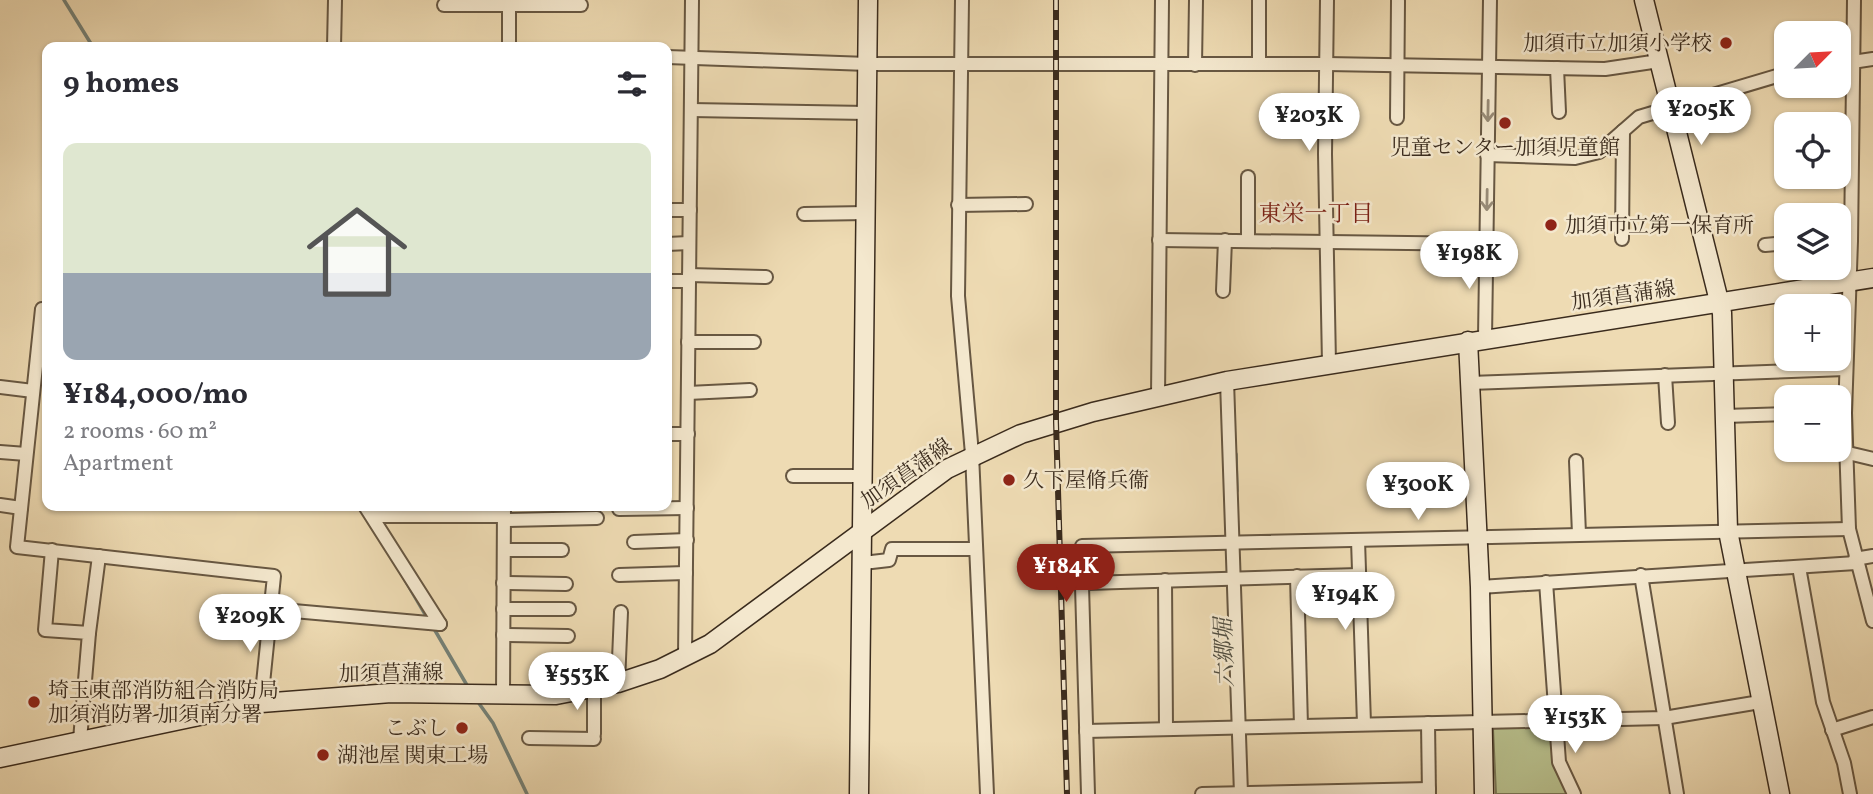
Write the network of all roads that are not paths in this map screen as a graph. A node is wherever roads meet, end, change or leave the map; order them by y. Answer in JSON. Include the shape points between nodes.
{"nodes":[{"id":1,"x":335,"y":0,"type":"edge"},
{"id":2,"x":692,"y":0,"type":"edge"},
{"id":3,"x":868,"y":0,"type":"edge"},
{"id":4,"x":962,"y":0,"type":"edge"},
{"id":5,"x":1162,"y":0,"type":"edge"},
{"id":6,"x":1196,"y":0,"type":"edge"},
{"id":7,"x":1259,"y":0,"type":"edge"},
{"id":8,"x":1328,"y":0,"type":"edge"},
{"id":9,"x":1490,"y":0,"type":"edge"},
{"id":10,"x":1644,"y":0,"type":"edge"},
{"id":11,"x":1854,"y":0,"type":"edge"},
{"id":12,"x":1398,"y":1,"type":"edge"},
{"id":13,"x":509,"y":3,"type":"edge"},
{"id":14,"x":444,"y":5,"type":"dead end"},
{"id":15,"x":581,"y":5,"type":"dead end"},
{"id":16,"x":334,"y":42,"type":"edge"},
{"id":17,"x":509,"y":42,"type":"edge"},
{"id":18,"x":672,"y":57,"type":"edge"},
{"id":19,"x":691,"y":57,"type":"junction"},
{"id":20,"x":1873,"y":59,"type":"edge"},
{"id":21,"x":1659,"y":61,"type":"junction"},
{"id":22,"x":1853,"y":61,"type":"junction"},
{"id":23,"x":960,"y":63,"type":"junction"},
{"id":24,"x":868,"y":64,"type":"junction"},
{"id":25,"x":1259,"y":64,"type":"junction"},
{"id":26,"x":1327,"y":64,"type":"junction"},
{"id":27,"x":1195,"y":65,"type":"junction"},
{"id":28,"x":1399,"y":65,"type":"junction"},
{"id":29,"x":1161,"y":66,"type":"junction"},
{"id":30,"x":1490,"y":67,"type":"junction"},
{"id":31,"x":1557,"y":68,"type":"junction"},
{"id":32,"x":1774,"y":77,"type":"edge"},
{"id":33,"x":1670,"y":106,"type":"junction"},
{"id":34,"x":691,"y":110,"type":"junction"},
{"id":35,"x":1559,"y":112,"type":"dead end"},
{"id":36,"x":867,"y":113,"type":"junction"},
{"id":37,"x":1397,"y":118,"type":"dead end"},
{"id":38,"x":1623,"y":131,"type":"junction"},
{"id":39,"x":1487,"y":155,"type":"junction"},
{"id":40,"x":1248,"y":177,"type":"dead end"},
{"id":41,"x":1847,"y":203,"type":"edge"},
{"id":42,"x":1026,"y":204,"type":"dead end"},
{"id":43,"x":958,"y":205,"type":"junction"},
{"id":44,"x":672,"y":210,"type":"edge"},
{"id":45,"x":690,"y":210,"type":"junction"},
{"id":46,"x":866,"y":213,"type":"junction"},
{"id":47,"x":804,"y":214,"type":"dead end"},
{"id":48,"x":1622,"y":239,"type":"dead end"},
{"id":49,"x":1159,"y":240,"type":"junction"},
{"id":50,"x":1225,"y":240,"type":"junction"},
{"id":51,"x":1248,"y":240,"type":"junction"},
{"id":52,"x":1326,"y":242,"type":"junction"},
{"id":53,"x":689,"y":243,"type":"junction"},
{"id":54,"x":672,"y":244,"type":"edge"},
{"id":55,"x":1486,"y":244,"type":"junction"},
{"id":56,"x":1774,"y":244,"type":"edge"},
{"id":57,"x":1765,"y":245,"type":"dead end"},
{"id":58,"x":766,"y":277,"type":"dead end"},
{"id":59,"x":689,"y":278,"type":"junction"},
{"id":60,"x":1873,"y":278,"type":"edge"},
{"id":61,"x":672,"y":280,"type":"edge"},
{"id":62,"x":1848,"y":280,"type":"edge"},
{"id":63,"x":1848,"y":283,"type":"junction"},
{"id":64,"x":1223,"y":291,"type":"dead end"},
{"id":65,"x":1848,"y":294,"type":"edge"},
{"id":66,"x":1720,"y":303,"type":"junction"},
{"id":67,"x":42,"y":309,"type":"edge"},
{"id":68,"x":1477,"y":340,"type":"junction"},
{"id":69,"x":688,"y":342,"type":"junction"},
{"id":70,"x":754,"y":342,"type":"dead end"},
{"id":71,"x":1329,"y":363,"type":"junction"},
{"id":72,"x":1784,"y":371,"type":"edge"},
{"id":73,"x":1724,"y":373,"type":"junction"},
{"id":74,"x":1665,"y":375,"type":"junction"},
{"id":75,"x":1227,"y":381,"type":"junction"},
{"id":76,"x":1470,"y":383,"type":"junction"},
{"id":77,"x":0,"y":387,"type":"edge"},
{"id":78,"x":750,"y":390,"type":"dead end"},
{"id":79,"x":33,"y":391,"type":"junction"},
{"id":80,"x":688,"y":393,"type":"junction"},
{"id":81,"x":1158,"y":396,"type":"junction"},
{"id":82,"x":1774,"y":414,"type":"edge"},
{"id":83,"x":1725,"y":416,"type":"junction"},
{"id":84,"x":1668,"y":423,"type":"dead end"},
{"id":85,"x":672,"y":434,"type":"edge"},
{"id":86,"x":688,"y":434,"type":"junction"},
{"id":87,"x":0,"y":452,"type":"edge"},
{"id":88,"x":26,"y":454,"type":"junction"},
{"id":89,"x":972,"y":454,"type":"junction"},
{"id":90,"x":1851,"y":454,"type":"edge"},
{"id":91,"x":1873,"y":459,"type":"edge"},
{"id":92,"x":1576,"y":461,"type":"dead end"},
{"id":93,"x":1848,"y":462,"type":"edge"},
{"id":94,"x":793,"y":476,"type":"dead end"},
{"id":95,"x":864,"y":476,"type":"junction"},
{"id":96,"x":0,"y":505,"type":"edge"},
{"id":97,"x":21,"y":508,"type":"junction"},
{"id":98,"x":672,"y":508,"type":"edge"},
{"id":99,"x":687,"y":508,"type":"junction"},
{"id":100,"x":369,"y":511,"type":"edge"},
{"id":101,"x":504,"y":514,"type":"edge"},
{"id":102,"x":597,"y":518,"type":"dead end"},
{"id":103,"x":1849,"y":529,"type":"junction"},
{"id":104,"x":864,"y":531,"type":"junction"},
{"id":105,"x":1728,"y":531,"type":"junction"},
{"id":106,"x":1579,"y":534,"type":"junction"},
{"id":107,"x":1478,"y":537,"type":"junction"},
{"id":108,"x":687,"y":540,"type":"junction"},
{"id":109,"x":1358,"y":540,"type":"junction"},
{"id":110,"x":634,"y":541,"type":"dead end"},
{"id":111,"x":1234,"y":544,"type":"junction"},
{"id":112,"x":1082,"y":546,"type":"dead end"},
{"id":113,"x":52,"y":550,"type":"junction"},
{"id":114,"x":504,"y":550,"type":"junction"},
{"id":115,"x":562,"y":550,"type":"dead end"},
{"id":116,"x":976,"y":550,"type":"junction"},
{"id":117,"x":99,"y":555,"type":"junction"},
{"id":118,"x":1873,"y":556,"type":"edge"},
{"id":119,"x":1856,"y":561,"type":"junction"},
{"id":120,"x":863,"y":563,"type":"junction"},
{"id":121,"x":1799,"y":567,"type":"junction"},
{"id":122,"x":1734,"y":571,"type":"junction"},
{"id":123,"x":686,"y":573,"type":"junction"},
{"id":124,"x":619,"y":575,"type":"dead end"},
{"id":125,"x":1359,"y":575,"type":"junction"},
{"id":126,"x":1641,"y":575,"type":"junction"},
{"id":127,"x":1297,"y":576,"type":"junction"},
{"id":128,"x":1234,"y":578,"type":"junction"},
{"id":129,"x":1165,"y":580,"type":"junction"},
{"id":130,"x":1546,"y":582,"type":"junction"},
{"id":131,"x":503,"y":583,"type":"junction"},
{"id":132,"x":565,"y":584,"type":"dead end"},
{"id":133,"x":1480,"y":587,"type":"junction"},
{"id":134,"x":271,"y":609,"type":"junction"},
{"id":135,"x":503,"y":609,"type":"junction"},
{"id":136,"x":569,"y":609,"type":"dead end"},
{"id":137,"x":621,"y":612,"type":"dead end"},
{"id":138,"x":1873,"y":621,"type":"edge"},
{"id":139,"x":89,"y":633,"type":"junction"},
{"id":140,"x":503,"y":635,"type":"junction"},
{"id":141,"x":568,"y":636,"type":"dead end"},
{"id":142,"x":685,"y":657,"type":"junction"},
{"id":143,"x":618,"y":684,"type":"junction"},
{"id":144,"x":594,"y":689,"type":"junction"},
{"id":145,"x":503,"y":696,"type":"junction"},
{"id":146,"x":1760,"y":702,"type":"junction"},
{"id":147,"x":261,"y":703,"type":"junction"},
{"id":148,"x":1873,"y":717,"type":"edge"},
{"id":149,"x":1664,"y":718,"type":"junction"},
{"id":150,"x":1555,"y":722,"type":"junction"},
{"id":151,"x":1364,"y":723,"type":"junction"},
{"id":152,"x":1427,"y":723,"type":"junction"},
{"id":153,"x":1483,"y":723,"type":"junction"},
{"id":154,"x":1301,"y":726,"type":"junction"},
{"id":155,"x":1238,"y":727,"type":"junction"},
{"id":156,"x":1166,"y":729,"type":"junction"},
{"id":157,"x":1832,"y":730,"type":"junction"},
{"id":158,"x":1086,"y":731,"type":"junction"},
{"id":159,"x":529,"y":738,"type":"dead end"},
{"id":160,"x":80,"y":740,"type":"junction"},
{"id":161,"x":0,"y":758,"type":"edge"},
{"id":162,"x":1429,"y":791,"type":"edge"},
{"id":163,"x":1305,"y":792,"type":"edge"},
{"id":164,"x":1364,"y":792,"type":"edge"},
{"id":165,"x":859,"y":794,"type":"edge"},
{"id":166,"x":988,"y":794,"type":"edge"},
{"id":167,"x":1088,"y":794,"type":"edge"},
{"id":168,"x":1202,"y":794,"type":"edge"},
{"id":169,"x":1241,"y":794,"type":"edge"},
{"id":170,"x":1484,"y":794,"type":"edge"},
{"id":171,"x":1574,"y":794,"type":"edge"},
{"id":172,"x":1677,"y":794,"type":"edge"},
{"id":173,"x":1780,"y":794,"type":"edge"},
{"id":174,"x":1850,"y":794,"type":"edge"}],
"edges":[{"from":1,"to":16,"type":"street"},
{"from":2,"to":19,"type":"street"},
{"from":3,"to":24,"type":"street"},
{"from":4,"to":23,"type":"street"},
{"from":5,"to":29,"type":"street"},
{"from":6,"to":27,"type":"street"},
{"from":7,"to":25,"type":"street"},
{"from":8,"to":26,"type":"street"},
{"from":9,"to":30,"type":"street"},
{"from":10,"to":21,"type":"street"},
{"from":11,"to":22,"type":"street"},
{"from":12,"to":28,"type":"street"},
{"from":13,"to":14,"type":"street"},
{"from":13,"to":15,"type":"street"},
{"from":13,"to":17,"type":"street"},
{"from":18,"to":19,"type":"street"},
{"from":19,"to":24,"type":"street"},
{"from":19,"to":34,"type":"street"},
{"from":20,"to":22,"type":"street"},
{"from":21,"to":31,"type":"street","via":[[1605,69]]},
{"from":21,"to":33,"type":"street"},
{"from":22,"to":41,"type":"street"},
{"from":23,"to":24,"type":"street"},
{"from":23,"to":29,"type":"street"},
{"from":23,"to":43,"type":"street"},
{"from":24,"to":36,"type":"street"},
{"from":25,"to":26,"type":"street"},
{"from":25,"to":27,"type":"street"},
{"from":26,"to":28,"type":"street"},
{"from":26,"to":52,"type":"street"},
{"from":27,"to":29,"type":"street"},
{"from":28,"to":30,"type":"street"},
{"from":28,"to":37,"type":"street"},
{"from":29,"to":49,"type":"street"},
{"from":30,"to":31,"type":"street"},
{"from":30,"to":39,"type":"street","one_way":true},
{"from":31,"to":35,"type":"street"},
{"from":32,"to":33,"type":"street"},
{"from":33,"to":38,"type":"street","via":[[1639,117]]},
{"from":33,"to":66,"type":"street"},
{"from":34,"to":36,"type":"street"},
{"from":34,"to":45,"type":"street"},
{"from":36,"to":46,"type":"street"},
{"from":38,"to":39,"type":"street","via":[[1599,152],[1574,158]]},
{"from":38,"to":48,"type":"street"},
{"from":39,"to":55,"type":"street","one_way":true},
{"from":40,"to":51,"type":"street"},
{"from":42,"to":43,"type":"street"},
{"from":43,"to":89,"type":"street","via":[[958,296]]},
{"from":44,"to":45,"type":"street"},
{"from":45,"to":53,"type":"street"},
{"from":46,"to":47,"type":"street"},
{"from":46,"to":95,"type":"street"},
{"from":49,"to":50,"type":"street"},
{"from":49,"to":81,"type":"street"},
{"from":50,"to":51,"type":"street"},
{"from":50,"to":64,"type":"street"},
{"from":51,"to":52,"type":"street"},
{"from":52,"to":55,"type":"street"},
{"from":52,"to":71,"type":"street"},
{"from":53,"to":54,"type":"street"},
{"from":53,"to":59,"type":"street"},
{"from":55,"to":68,"type":"street"},
{"from":56,"to":57,"type":"street"},
{"from":58,"to":59,"type":"street"},
{"from":59,"to":61,"type":"street"},
{"from":59,"to":69,"type":"street"},
{"from":60,"to":63,"type":"street","name":"加須菖蒲線"},
{"from":62,"to":63,"type":"street"},
{"from":63,"to":65,"type":"street"},
{"from":63,"to":66,"type":"street","name":"加須菖蒲線"},
{"from":66,"to":68,"type":"street","name":"加須菖蒲線"},
{"from":66,"to":73,"type":"street"},
{"from":67,"to":79,"type":"street"},
{"from":68,"to":71,"type":"street","name":"加須菖蒲線"},
{"from":68,"to":76,"type":"street"},
{"from":69,"to":70,"type":"street"},
{"from":69,"to":80,"type":"street"},
{"from":71,"to":75,"type":"street","name":"加須菖蒲線"},
{"from":72,"to":73,"type":"street"},
{"from":73,"to":74,"type":"street"},
{"from":73,"to":83,"type":"street"},
{"from":74,"to":76,"type":"street"},
{"from":74,"to":84,"type":"street"},
{"from":75,"to":81,"type":"street","name":"加須菖蒲線"},
{"from":75,"to":111,"type":"street"},
{"from":76,"to":107,"type":"street"},
{"from":77,"to":79,"type":"street"},
{"from":78,"to":80,"type":"street"},
{"from":79,"to":88,"type":"street"},
{"from":80,"to":86,"type":"street"},
{"from":81,"to":89,"type":"street","name":"加須菖蒲線","via":[[1056,422]]},
{"from":82,"to":83,"type":"street"},
{"from":83,"to":105,"type":"street"},
{"from":85,"to":86,"type":"street"},
{"from":86,"to":99,"type":"street"},
{"from":87,"to":88,"type":"street"},
{"from":88,"to":97,"type":"street"},
{"from":89,"to":104,"type":"street","name":"加須菖蒲線"},
{"from":89,"to":116,"type":"street"},
{"from":90,"to":91,"type":"street"},
{"from":92,"to":106,"type":"street"},
{"from":93,"to":103,"type":"street"},
{"from":94,"to":95,"type":"street"},
{"from":95,"to":104,"type":"street"},
{"from":96,"to":97,"type":"street"},
{"from":97,"to":113,"type":"street","via":[[17,547]]},
{"from":98,"to":99,"type":"street"},
{"from":99,"to":108,"type":"street"},
{"from":100,"to":101,"type":"street"},
{"from":100,"to":134,"type":"street","via":[[440,624]]},
{"from":101,"to":102,"type":"street"},
{"from":101,"to":114,"type":"street"},
{"from":103,"to":105,"type":"street"},
{"from":103,"to":119,"type":"street"},
{"from":104,"to":120,"type":"street"},
{"from":104,"to":142,"type":"street","name":"加須菖蒲線","via":[[737,626]]},
{"from":105,"to":106,"type":"street"},
{"from":105,"to":122,"type":"street"},
{"from":106,"to":107,"type":"street"},
{"from":107,"to":109,"type":"street"},
{"from":107,"to":133,"type":"street"},
{"from":108,"to":110,"type":"street"},
{"from":108,"to":123,"type":"street"},
{"from":109,"to":111,"type":"street"},
{"from":109,"to":125,"type":"street"},
{"from":111,"to":112,"type":"street"},
{"from":111,"to":128,"type":"street"},
{"from":113,"to":117,"type":"street"},
{"from":113,"to":139,"type":"street","via":[[45,630]]},
{"from":114,"to":115,"type":"street"},
{"from":114,"to":131,"type":"street"},
{"from":116,"to":120,"type":"street","via":[[892,549],[889,560]]},
{"from":116,"to":166,"type":"street"},
{"from":117,"to":134,"type":"street","via":[[274,576]]},
{"from":117,"to":139,"type":"street"},
{"from":118,"to":119,"type":"street"},
{"from":119,"to":121,"type":"street"},
{"from":119,"to":138,"type":"street"},
{"from":120,"to":165,"type":"street"},
{"from":121,"to":122,"type":"street"},
{"from":121,"to":157,"type":"street"},
{"from":122,"to":126,"type":"street"},
{"from":122,"to":146,"type":"street"},
{"from":123,"to":124,"type":"street"},
{"from":123,"to":142,"type":"street"},
{"from":125,"to":127,"type":"street"},
{"from":125,"to":151,"type":"street"},
{"from":126,"to":130,"type":"street"},
{"from":126,"to":149,"type":"street"},
{"from":127,"to":128,"type":"street"},
{"from":127,"to":154,"type":"street"},
{"from":128,"to":129,"type":"street"},
{"from":128,"to":155,"type":"street"},
{"from":129,"to":156,"type":"street"},
{"from":129,"to":158,"type":"street","via":[[1082,586]]},
{"from":130,"to":133,"type":"street"},
{"from":130,"to":150,"type":"street"},
{"from":131,"to":132,"type":"street"},
{"from":131,"to":135,"type":"street"},
{"from":133,"to":153,"type":"street"},
{"from":134,"to":147,"type":"street"},
{"from":135,"to":136,"type":"street"},
{"from":135,"to":140,"type":"street"},
{"from":137,"to":143,"type":"street"},
{"from":139,"to":160,"type":"street"},
{"from":140,"to":141,"type":"street"},
{"from":140,"to":145,"type":"street"},
{"from":142,"to":143,"type":"street","name":"加須菖蒲線"},
{"from":143,"to":144,"type":"street","name":"加須菖蒲線"},
{"from":144,"to":145,"type":"street","name":"加須菖蒲線"},
{"from":144,"to":159,"type":"street","via":[[594,737]]},
{"from":145,"to":147,"type":"street","name":"加須菖蒲線","via":[[349,694]]},
{"from":146,"to":149,"type":"street"},
{"from":146,"to":173,"type":"street"},
{"from":147,"to":160,"type":"street","name":"加須菖蒲線"},
{"from":148,"to":157,"type":"street"},
{"from":149,"to":150,"type":"street"},
{"from":149,"to":172,"type":"street"},
{"from":150,"to":153,"type":"street"},
{"from":150,"to":171,"type":"street","via":[[1559,762]]},
{"from":151,"to":152,"type":"street"},
{"from":151,"to":154,"type":"street"},
{"from":152,"to":153,"type":"street"},
{"from":152,"to":162,"type":"street"},
{"from":153,"to":170,"type":"street"},
{"from":154,"to":155,"type":"street"},
{"from":155,"to":156,"type":"street"},
{"from":155,"to":169,"type":"street"},
{"from":156,"to":158,"type":"street"},
{"from":157,"to":174,"type":"street"},
{"from":158,"to":167,"type":"street"},
{"from":160,"to":161,"type":"street","name":"加須菖蒲線"},
{"from":162,"to":164,"type":"street"},
{"from":163,"to":164,"type":"street"},
{"from":163,"to":169,"type":"street"},
{"from":168,"to":169,"type":"street"}]}
